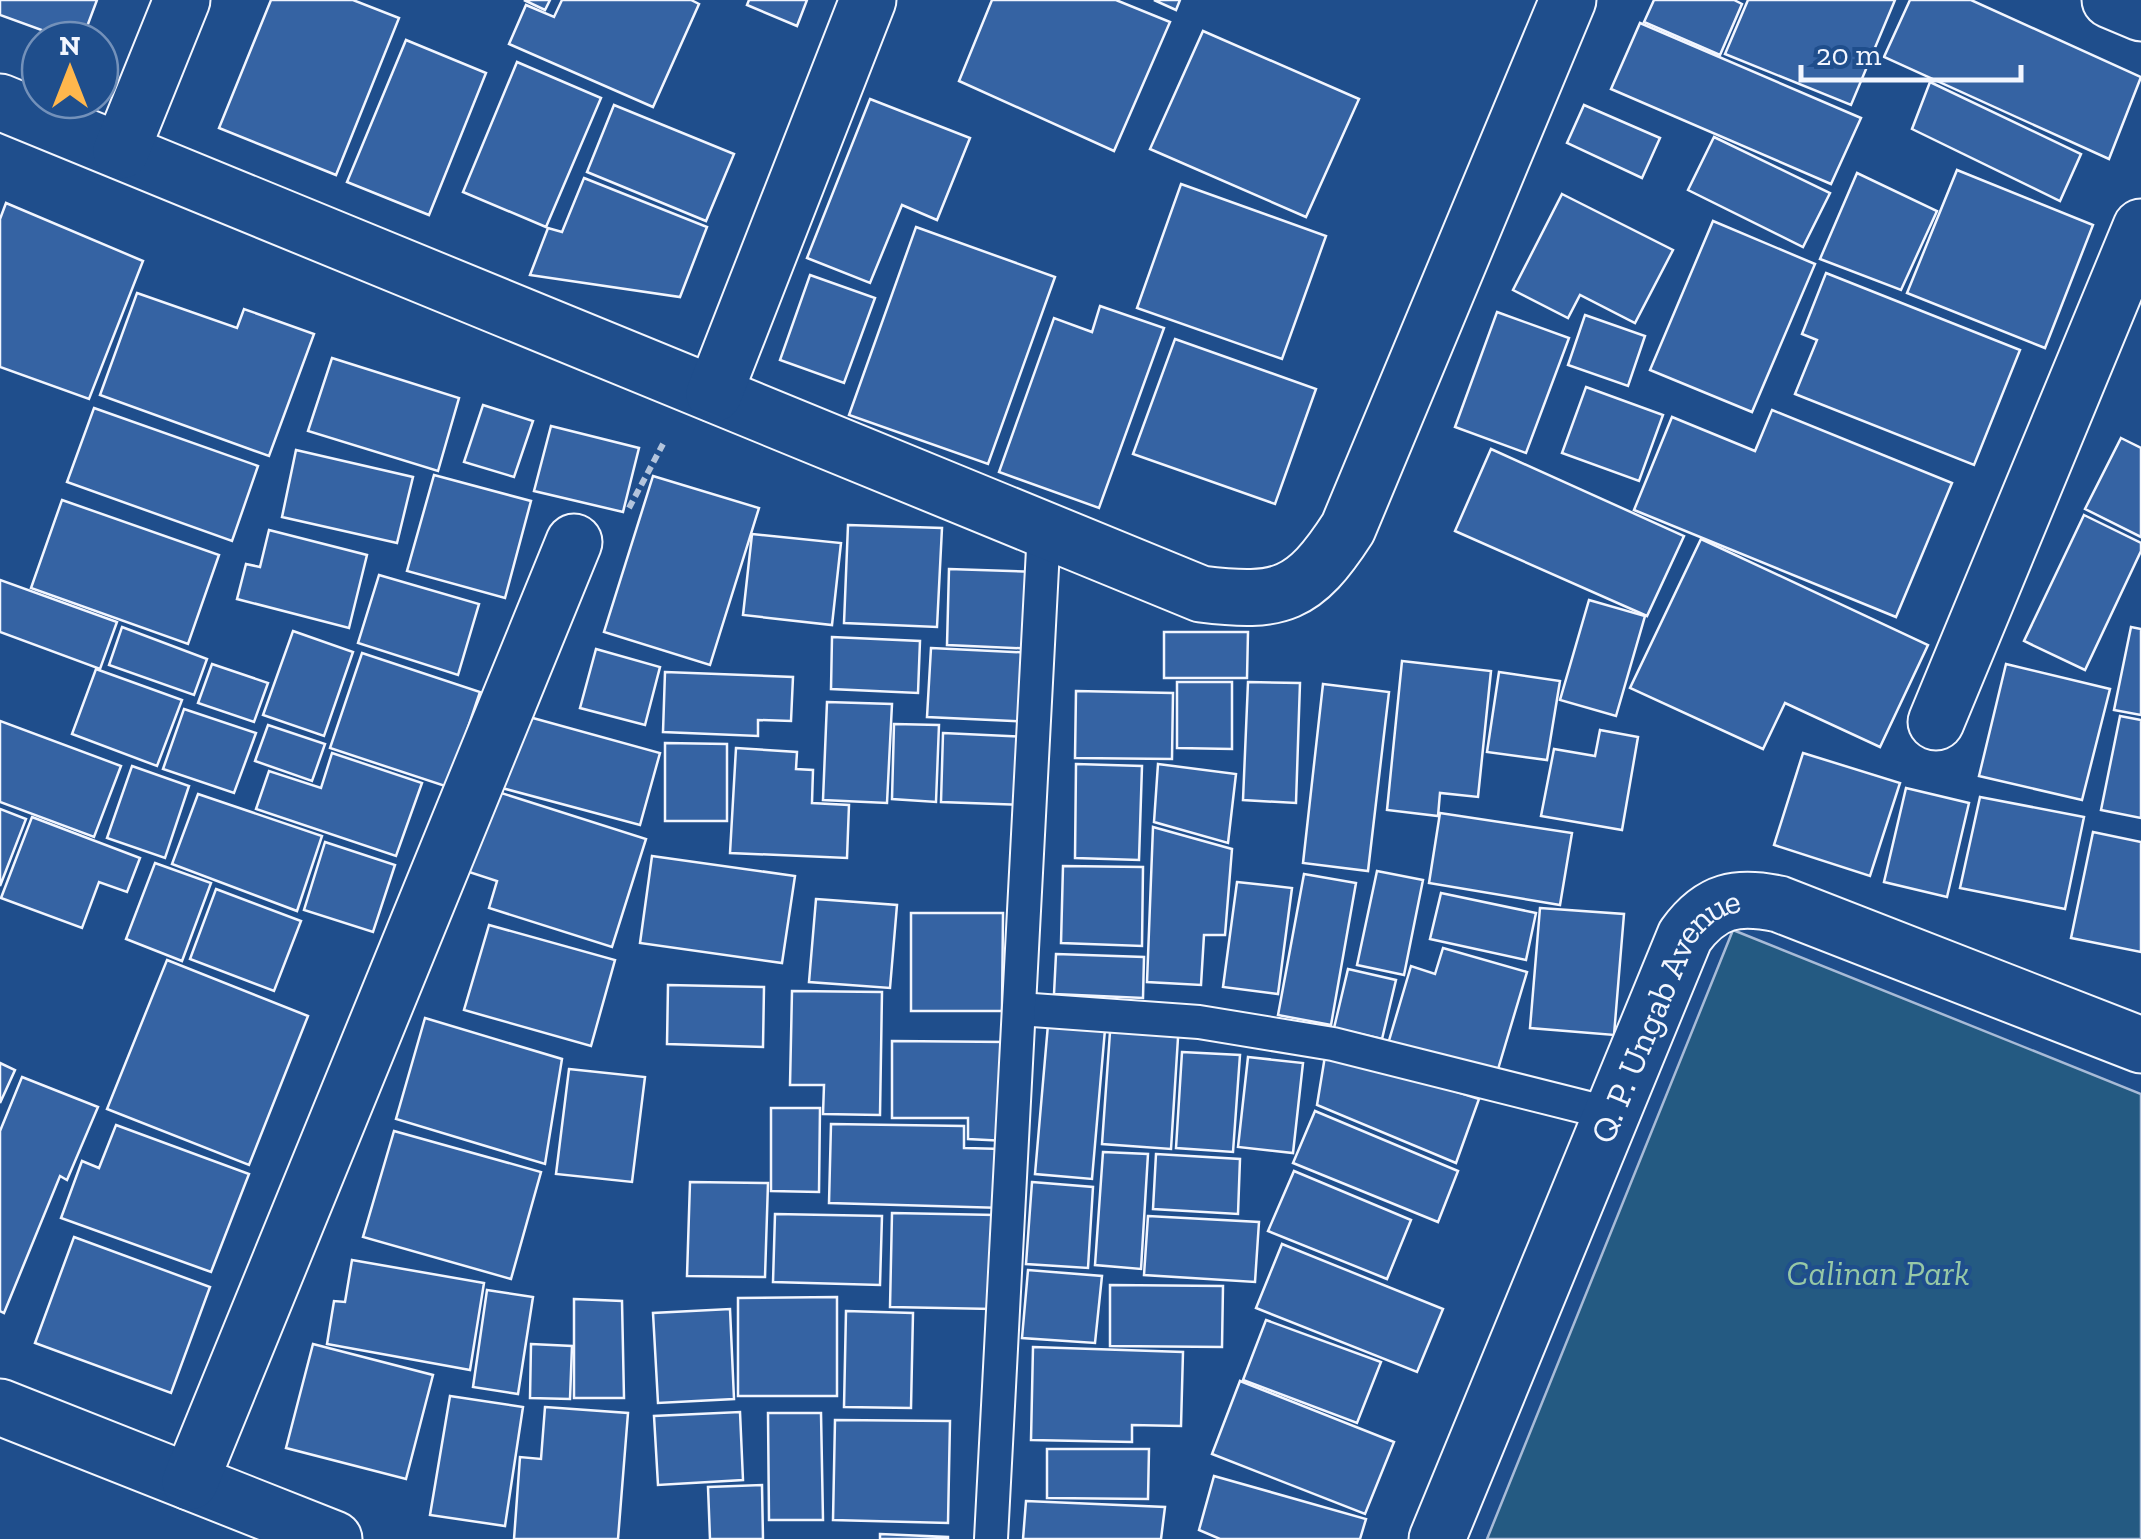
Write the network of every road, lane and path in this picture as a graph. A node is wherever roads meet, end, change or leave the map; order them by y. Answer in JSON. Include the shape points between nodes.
{"nodes":[{"id":1,"x":182,"y":0,"type":"edge"},
{"id":2,"x":868,"y":0,"type":"edge"},
{"id":3,"x":1568,"y":0,"type":"edge"},
{"id":4,"x":2110,"y":0,"type":"edge"},
{"id":5,"x":2141,"y":13,"type":"edge"},
{"id":6,"x":0,"y":102,"type":"edge"},
{"id":7,"x":121,"y":151,"type":"junction"},
{"id":8,"x":2141,"y":227,"type":"edge"},
{"id":9,"x":714,"y":394,"type":"junction"},
{"id":10,"x":1044,"y":530,"type":"junction"},
{"id":11,"x":574,"y":542,"type":"joint"},
{"id":12,"x":1936,"y":722,"type":"dead end"},
{"id":13,"x":1019,"y":1009,"type":"junction"},
{"id":14,"x":2141,"y":1045,"type":"edge"},
{"id":15,"x":1612,"y":1114,"type":"junction"},
{"id":16,"x":0,"y":1407,"type":"edge"},
{"id":17,"x":190,"y":1482,"type":"junction"},
{"id":18,"x":334,"y":1539,"type":"edge"},
{"id":19,"x":991,"y":1539,"type":"edge"},
{"id":20,"x":1437,"y":1539,"type":"edge"}],
"edges":[{"from":1,"to":7,"type":"street"},
{"from":2,"to":9,"type":"street"},
{"from":3,"to":10,"type":"street","via":[[1348,528],[1321,570],[1290,592],[1243,599],[1202,594]]},
{"from":4,"to":5,"type":"street"},
{"from":6,"to":7,"type":"street"},
{"from":7,"to":9,"type":"street"},
{"from":8,"to":12,"type":"street"},
{"from":9,"to":10,"type":"street"},
{"from":9,"to":11,"type":"path","via":[[669,433],[625,515]]},
{"from":10,"to":13,"type":"lane"},
{"from":11,"to":17,"type":"street"},
{"from":13,"to":15,"type":"lane","via":[[1199,1022],[1333,1044]]},
{"from":13,"to":19,"type":"lane"},
{"from":14,"to":15,"type":"street","name":"Q. P. Ungab Avenue","via":[[1750,898],[1701,914],[1685,936]]},
{"from":15,"to":20,"type":"street","name":"Q. P. Ungab Avenue"},
{"from":16,"to":17,"type":"street"},
{"from":17,"to":18,"type":"street"}]}
